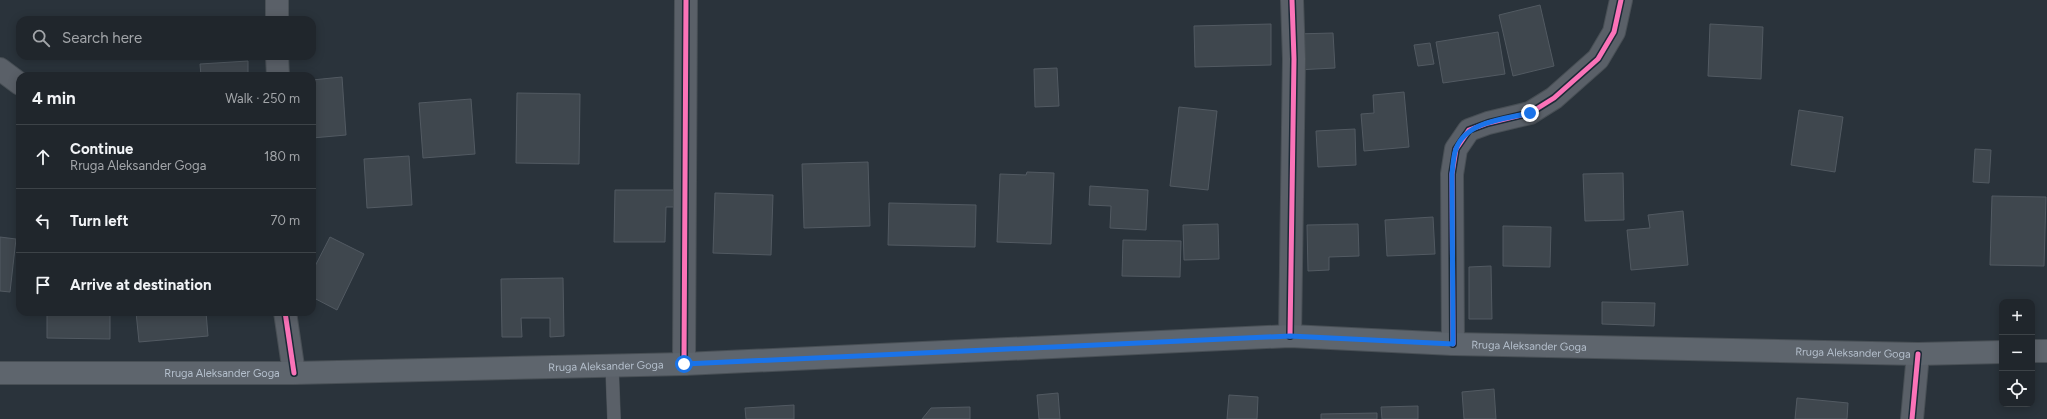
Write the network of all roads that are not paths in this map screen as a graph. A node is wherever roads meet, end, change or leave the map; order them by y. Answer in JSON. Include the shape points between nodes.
{"nodes":[{"id":1,"x":277,"y":0,"type":"edge"},
{"id":2,"x":686,"y":0,"type":"edge"},
{"id":3,"x":1292,"y":0,"type":"edge"},
{"id":4,"x":1621,"y":0,"type":"edge"},
{"id":5,"x":277,"y":16,"type":"edge"},
{"id":6,"x":277,"y":60,"type":"edge"},
{"id":7,"x":0,"y":69,"type":"edge"},
{"id":8,"x":278,"y":72,"type":"edge"},
{"id":9,"x":16,"y":81,"type":"edge"},
{"id":10,"x":286,"y":316,"type":"edge"},
{"id":11,"x":1290,"y":336,"type":"junction"},
{"id":12,"x":1453,"y":344,"type":"junction"},
{"id":13,"x":2035,"y":351,"type":"edge"},
{"id":14,"x":2047,"y":351,"type":"edge"},
{"id":15,"x":1999,"y":352,"type":"edge"},
{"id":16,"x":1918,"y":354,"type":"junction"},
{"id":17,"x":684,"y":364,"type":"junction"},
{"id":18,"x":612,"y":366,"type":"junction"},
{"id":19,"x":294,"y":373,"type":"junction"},
{"id":20,"x":0,"y":374,"type":"edge"},
{"id":21,"x":614,"y":419,"type":"edge"},
{"id":22,"x":1912,"y":419,"type":"edge"}],
"edges":[{"from":1,"to":5,"type":"street"},
{"from":2,"to":17,"type":"street"},
{"from":3,"to":11,"type":"street","via":[[1294,59]]},
{"from":4,"to":12,"type":"street","via":[[1614,32],[1598,59],[1554,98],[1530,113],[1469,130],[1456,149],[1452,174]]},
{"from":6,"to":8,"type":"street"},
{"from":7,"to":9,"type":"street"},
{"from":10,"to":19,"type":"street"},
{"from":11,"to":12,"type":"main road","name":"Rruga Aleksander Goga"},
{"from":11,"to":17,"type":"main road","name":"Rruga Aleksander Goga"},
{"from":12,"to":16,"type":"main road","name":"Rruga Aleksander Goga"},
{"from":13,"to":14,"type":"main road"},
{"from":15,"to":16,"type":"main road","name":"Rruga Aleksander Goga"},
{"from":16,"to":22,"type":"street"},
{"from":17,"to":18,"type":"main road","name":"Rruga Aleksander Goga"},
{"from":18,"to":19,"type":"main road","name":"Rruga Aleksander Goga"},
{"from":18,"to":21,"type":"lane"},
{"from":19,"to":20,"type":"main road","name":"Rruga Aleksander Goga"}]}
